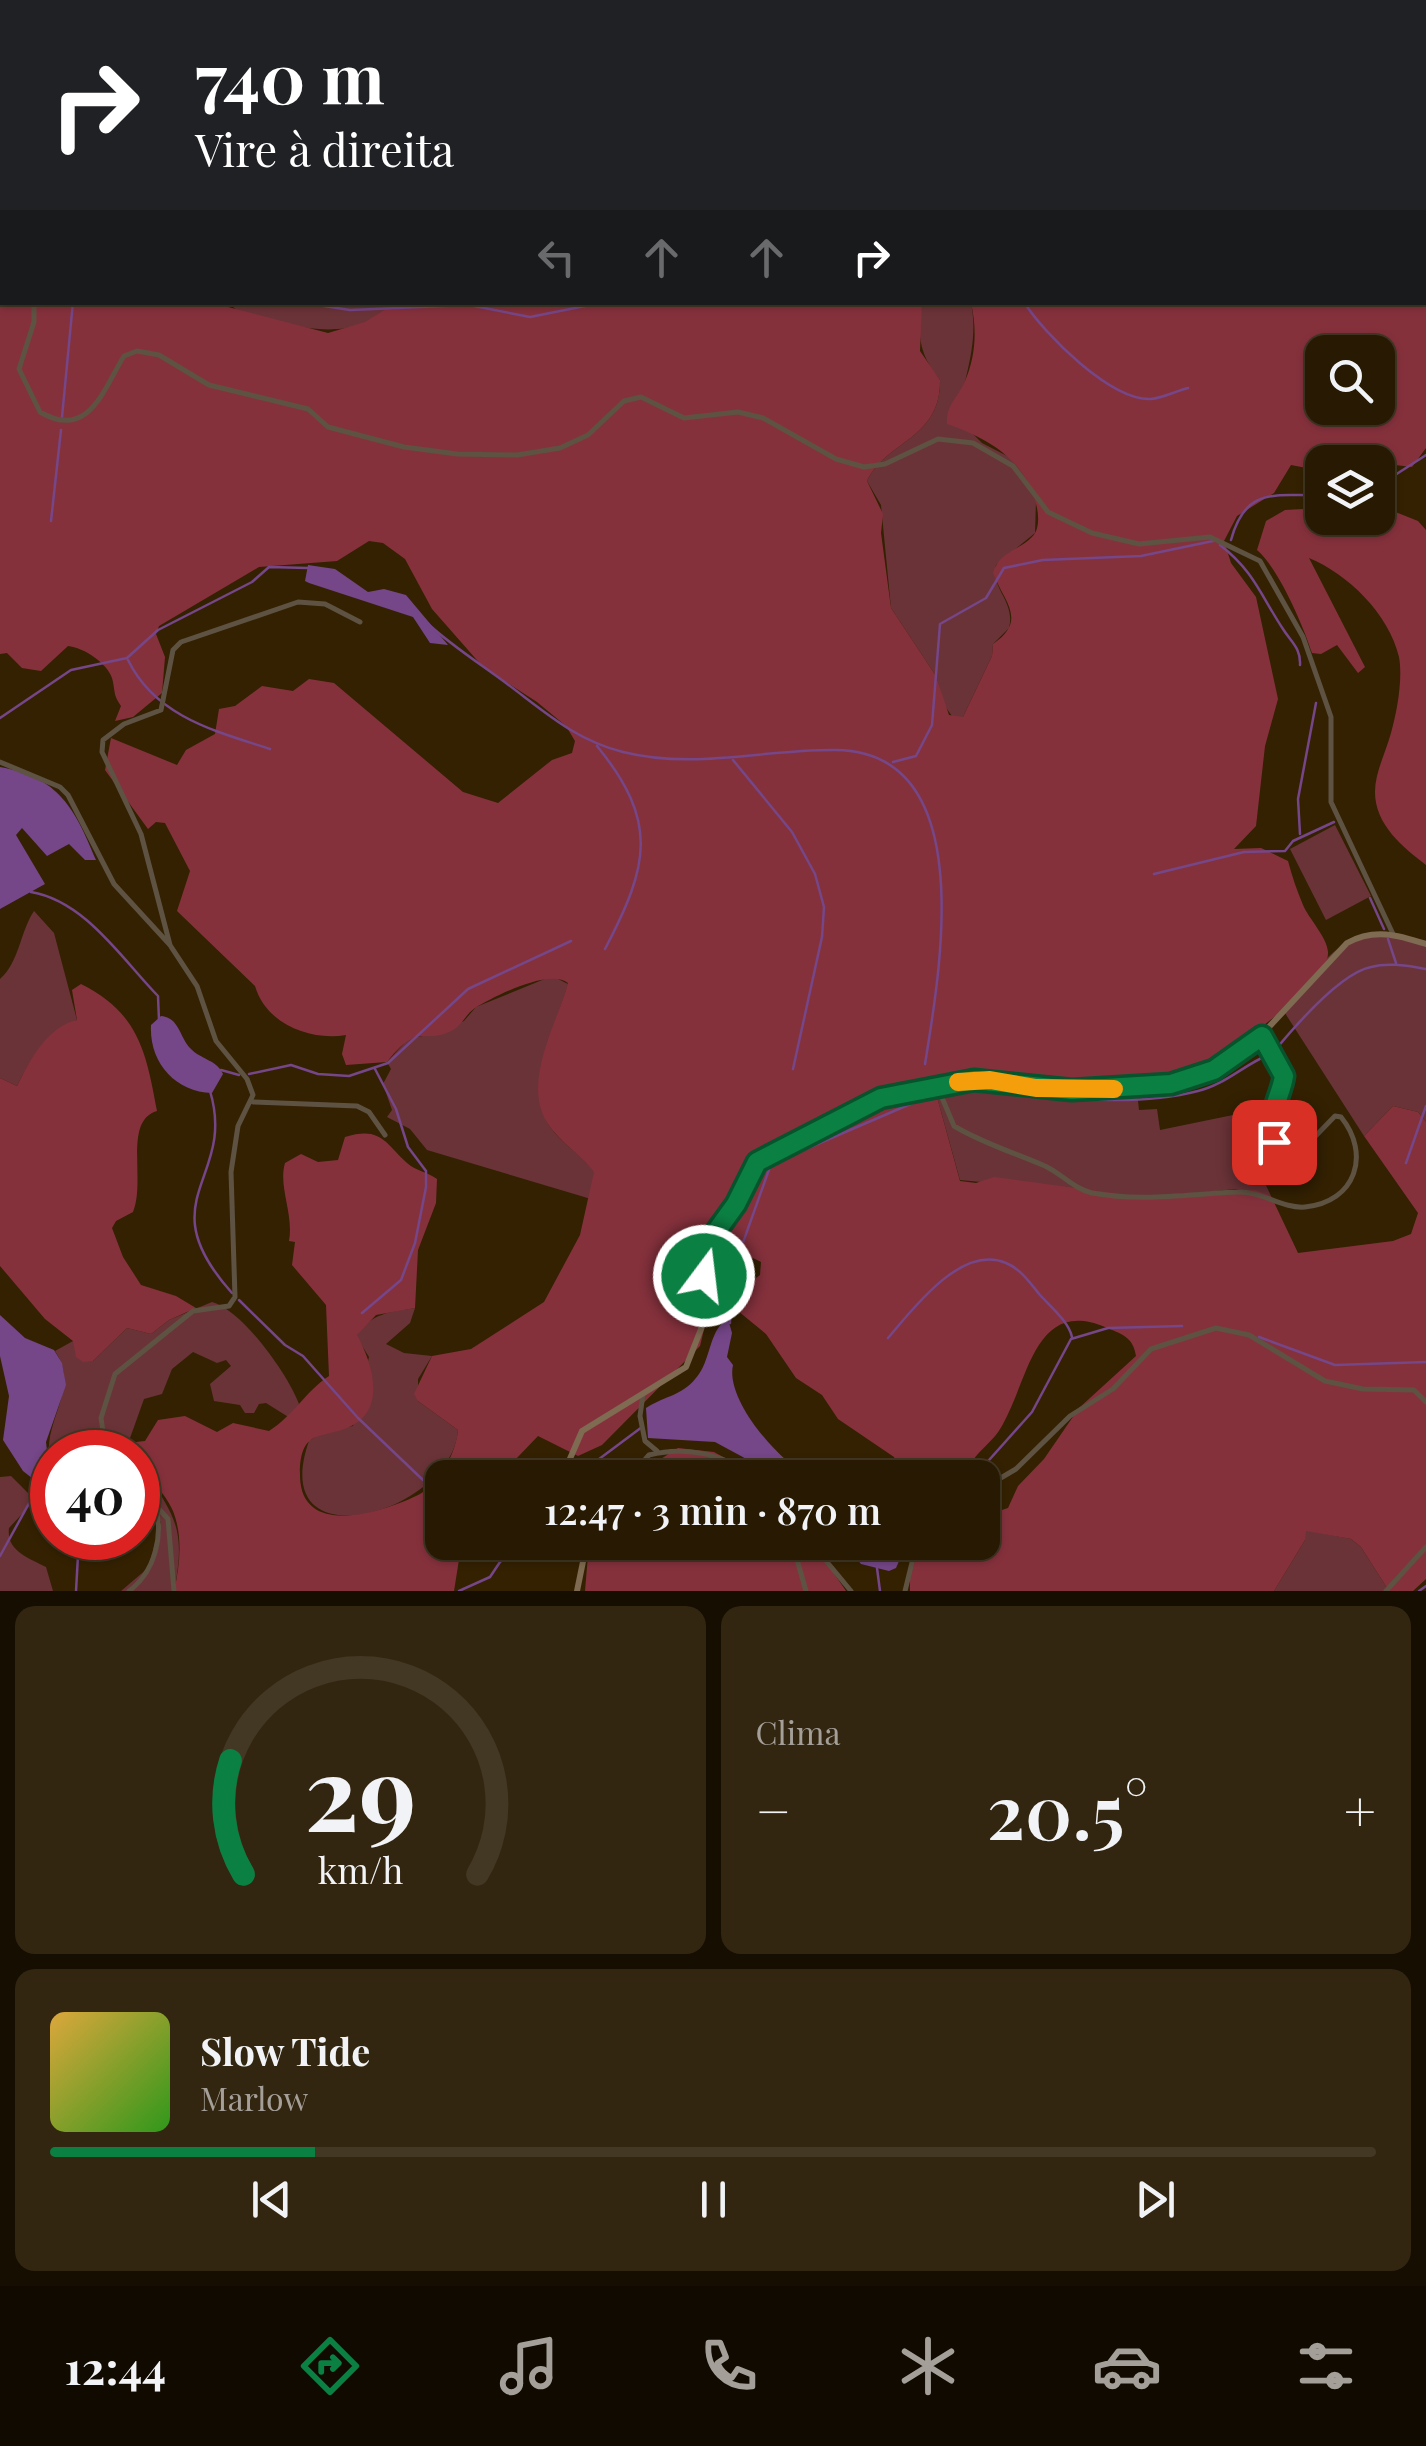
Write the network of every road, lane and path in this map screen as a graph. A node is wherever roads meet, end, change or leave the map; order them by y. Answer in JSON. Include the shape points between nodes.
{"nodes":[{"id":1,"x":34,"y":305,"type":"edge"},
{"id":2,"x":360,"y":622,"type":"dead end"},
{"id":3,"x":0,"y":762,"type":"edge"},
{"id":4,"x":1393,"y":934,"type":"junction"},
{"id":5,"x":1426,"y":944,"type":"edge"},
{"id":6,"x":170,"y":945,"type":"junction"},
{"id":7,"x":1262,"y":1036,"type":"junction"},
{"id":8,"x":938,"y":1088,"type":"junction"},
{"id":9,"x":252,"y":1102,"type":"junction"},
{"id":10,"x":385,"y":1135,"type":"dead end"},
{"id":11,"x":643,"y":1394,"type":"junction"},
{"id":12,"x":1426,"y":1402,"type":"edge"},
{"id":13,"x":103,"y":1430,"type":"edge"},
{"id":14,"x":660,"y":1452,"type":"junction"},
{"id":15,"x":568,"y":1460,"type":"edge"},
{"id":16,"x":642,"y":1460,"type":"edge"},
{"id":17,"x":722,"y":1460,"type":"edge"},
{"id":18,"x":1000,"y":1478,"type":"edge"},
{"id":19,"x":160,"y":1509,"type":"edge"},
{"id":20,"x":1426,"y":1547,"type":"edge"},
{"id":21,"x":152,"y":1560,"type":"edge"},
{"id":22,"x":584,"y":1560,"type":"edge"},
{"id":23,"x":797,"y":1560,"type":"edge"},
{"id":24,"x":826,"y":1560,"type":"edge"},
{"id":25,"x":912,"y":1560,"type":"edge"},
{"id":26,"x":579,"y":1590,"type":"edge"},
{"id":27,"x":130,"y":1591,"type":"edge"},
{"id":28,"x":174,"y":1591,"type":"edge"},
{"id":29,"x":806,"y":1591,"type":"edge"},
{"id":30,"x":851,"y":1591,"type":"edge"},
{"id":31,"x":906,"y":1591,"type":"edge"},
{"id":32,"x":1386,"y":1591,"type":"edge"}],
"edges":[{"from":1,"to":4,"type":"street","via":[[19,369],[40,412],[60,420],[80,420],[110,389],[124,356],[137,351],[169,359],[209,385],[304,407],[328,427],[446,454],[560,448],[641,396],[684,418],[738,412],[763,418],[836,460],[864,467],[938,439],[973,442],[1013,466],[1048,512],[1092,533],[1139,544],[1210,537],[1226,542],[1266,568],[1281,604],[1299,625],[1331,717],[1332,802]]},
{"from":2,"to":6,"type":"street","via":[[307,601],[181,642],[173,650],[160,710],[103,740],[102,752],[142,834]]},
{"from":3,"to":6,"type":"street","via":[[68,795],[114,884]]},
{"from":4,"to":5,"type":"street"},
{"from":4,"to":7,"type":"street","via":[[1361,936],[1340,947]]},
{"from":6,"to":9,"type":"street","via":[[202,996],[216,1041],[247,1080]]},
{"from":7,"to":8,"type":"street","via":[[1214,1070],[1171,1084],[1072,1090],[974,1080]]},
{"from":7,"to":8,"type":"street","via":[[1284,1076],[1274,1104],[1274,1142],[1303,1149],[1336,1116],[1357,1141],[1352,1178],[1320,1203],[1299,1207],[1239,1192],[1089,1192],[954,1126]]},
{"from":8,"to":11,"type":"street","via":[[881,1098],[757,1162],[710,1240],[695,1351],[681,1373]]},
{"from":9,"to":10,"type":"street","via":[[357,1106]]},
{"from":9,"to":13,"type":"street","via":[[238,1126],[230,1172],[235,1297],[229,1306],[193,1311],[115,1374]]},
{"from":11,"to":14,"type":"street","via":[[645,1441]]},
{"from":11,"to":15,"type":"street","via":[[582,1431]]},
{"from":12,"to":18,"type":"street","via":[[1414,1390],[1325,1381],[1248,1335],[1210,1329],[1151,1350],[1113,1390],[1070,1416]]},
{"from":14,"to":16,"type":"street"},
{"from":14,"to":17,"type":"street"},
{"from":19,"to":28,"type":"street","via":[[168,1519]]},
{"from":20,"to":32,"type":"street"},
{"from":21,"to":27,"type":"street"},
{"from":22,"to":26,"type":"street"},
{"from":23,"to":29,"type":"street"},
{"from":24,"to":30,"type":"street"},
{"from":25,"to":31,"type":"street"}]}
